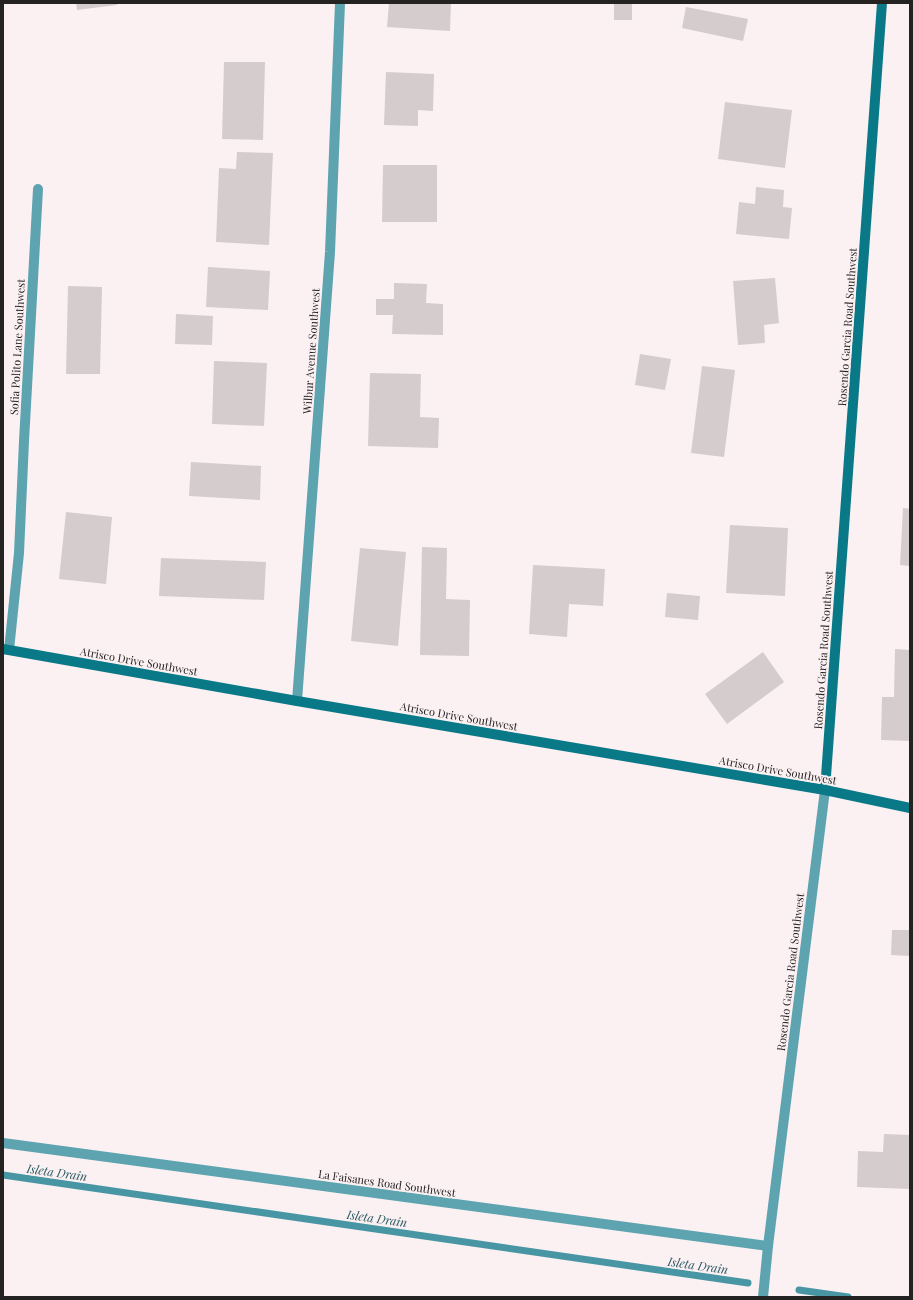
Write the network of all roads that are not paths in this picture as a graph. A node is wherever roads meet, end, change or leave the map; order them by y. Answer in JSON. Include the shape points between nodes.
{"nodes":[{"id":1,"x":340,"y":3,"type":"edge"},
{"id":2,"x":882,"y":3,"type":"edge"},
{"id":3,"x":38,"y":189,"type":"dead end"},
{"id":4,"x":6,"y":649,"type":"edge"},
{"id":5,"x":297,"y":701,"type":"junction"},
{"id":6,"x":825,"y":790,"type":"junction"},
{"id":7,"x":910,"y":808,"type":"edge"},
{"id":8,"x":3,"y":1143,"type":"edge"},
{"id":9,"x":768,"y":1246,"type":"junction"},
{"id":10,"x":763,"y":1297,"type":"edge"}],
"edges":[{"from":1,"to":5,"type":"street","name":"Wilbur Avenue Southwest","via":[[330,252]]},
{"from":2,"to":6,"type":"street","name":"Rosendo Garcia Road Southwest"},
{"from":3,"to":4,"type":"street","name":"Sofia Polito Lane Southwest","via":[[19,554]]},
{"from":4,"to":5,"type":"street","name":"Atrisco Drive Southwest"},
{"from":5,"to":6,"type":"street","name":"Atrisco Drive Southwest"},
{"from":6,"to":7,"type":"street","name":"Atrisco Drive Southwest"},
{"from":6,"to":9,"type":"street","name":"Rosendo Garcia Road Southwest"},
{"from":8,"to":9,"type":"street","name":"La Faisanes Road Southwest"},
{"from":9,"to":10,"type":"street","name":"Rosendo Garcia Road Southwest"}]}
